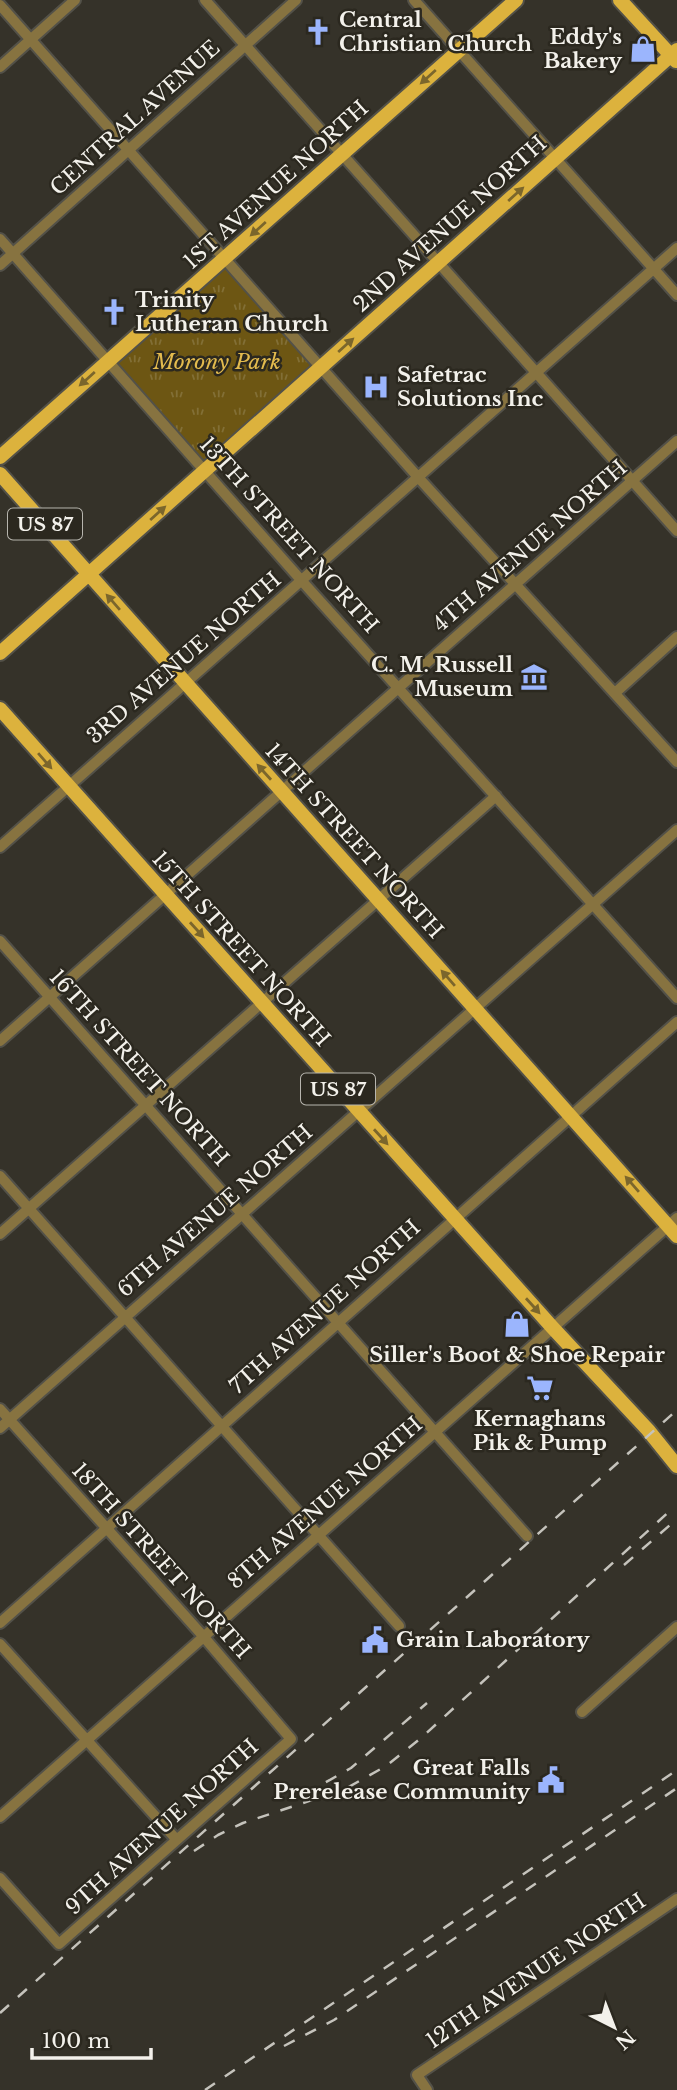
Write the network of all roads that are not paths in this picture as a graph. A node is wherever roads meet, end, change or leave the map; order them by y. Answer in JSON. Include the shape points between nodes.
{"nodes":[{"id":1,"x":75,"y":0,"type":"edge"},
{"id":2,"x":205,"y":0,"type":"edge"},
{"id":3,"x":296,"y":0,"type":"edge"},
{"id":4,"x":414,"y":0,"type":"edge"},
{"id":5,"x":516,"y":0,"type":"edge"},
{"id":6,"x":620,"y":0,"type":"edge"},
{"id":7,"x":0,"y":5,"type":"edge"},
{"id":8,"x":31,"y":39,"type":"junction"},
{"id":9,"x":246,"y":45,"type":"junction"},
{"id":10,"x":458,"y":50,"type":"junction"},
{"id":11,"x":675,"y":56,"type":"edge"},
{"id":12,"x":0,"y":67,"type":"edge"},
{"id":13,"x":128,"y":150,"type":"junction"},
{"id":14,"x":341,"y":155,"type":"junction"},
{"id":15,"x":555,"y":159,"type":"junction"},
{"id":16,"x":0,"y":239,"type":"edge"},
{"id":17,"x":677,"y":248,"type":"edge"},
{"id":18,"x":13,"y":253,"type":"junction"},
{"id":19,"x":225,"y":259,"type":"junction"},
{"id":20,"x":438,"y":263,"type":"junction"},
{"id":21,"x":0,"y":265,"type":"edge"},
{"id":22,"x":654,"y":269,"type":"junction"},
{"id":23,"x":677,"y":295,"type":"edge"},
{"id":24,"x":107,"y":361,"type":"junction"},
{"id":25,"x":321,"y":367,"type":"junction"},
{"id":26,"x":536,"y":373,"type":"junction"},
{"id":27,"x":677,"y":441,"type":"edge"},
{"id":28,"x":0,"y":457,"type":"edge"},
{"id":29,"x":205,"y":471,"type":"junction"},
{"id":30,"x":0,"y":474,"type":"edge"},
{"id":31,"x":417,"y":476,"type":"junction"},
{"id":32,"x":633,"y":481,"type":"junction"},
{"id":33,"x":677,"y":531,"type":"edge"},
{"id":34,"x":89,"y":574,"type":"junction"},
{"id":35,"x":302,"y":580,"type":"junction"},
{"id":36,"x":516,"y":584,"type":"junction"},
{"id":37,"x":677,"y":637,"type":"edge"},
{"id":38,"x":0,"y":653,"type":"edge"},
{"id":39,"x":184,"y":683,"type":"junction"},
{"id":40,"x":399,"y":687,"type":"junction"},
{"id":41,"x":615,"y":692,"type":"junction"},
{"id":42,"x":0,"y":709,"type":"edge"},
{"id":43,"x":677,"y":762,"type":"edge"},
{"id":44,"x":68,"y":786,"type":"junction"},
{"id":45,"x":281,"y":791,"type":"junction"},
{"id":46,"x":496,"y":796,"type":"junction"},
{"id":47,"x":677,"y":830,"type":"edge"},
{"id":48,"x":0,"y":847,"type":"edge"},
{"id":49,"x":165,"y":895,"type":"junction"},
{"id":50,"x":379,"y":900,"type":"junction"},
{"id":51,"x":593,"y":905,"type":"junction"},
{"id":52,"x":0,"y":941,"type":"edge"},
{"id":53,"x":50,"y":998,"type":"junction"},
{"id":54,"x":677,"y":998,"type":"edge"},
{"id":55,"x":262,"y":1003,"type":"junction"},
{"id":56,"x":474,"y":1008,"type":"junction"},
{"id":57,"x":677,"y":1022,"type":"edge"},
{"id":58,"x":0,"y":1041,"type":"edge"},
{"id":59,"x":146,"y":1106,"type":"junction"},
{"id":60,"x":357,"y":1111,"type":"junction"},
{"id":61,"x":571,"y":1116,"type":"junction"},
{"id":62,"x":0,"y":1176,"type":"edge"},
{"id":63,"x":29,"y":1208,"type":"junction"},
{"id":64,"x":242,"y":1213,"type":"junction"},
{"id":65,"x":454,"y":1218,"type":"junction"},
{"id":66,"x":674,"y":1226,"type":"edge"},
{"id":67,"x":0,"y":1234,"type":"edge"},
{"id":68,"x":125,"y":1316,"type":"junction"},
{"id":69,"x":338,"y":1321,"type":"junction"},
{"id":70,"x":552,"y":1327,"type":"junction"},
{"id":71,"x":0,"y":1409,"type":"edge"},
{"id":72,"x":9,"y":1420,"type":"junction"},
{"id":73,"x":221,"y":1425,"type":"junction"},
{"id":74,"x":0,"y":1429,"type":"edge"},
{"id":75,"x":436,"y":1431,"type":"junction"},
{"id":76,"x":677,"y":1466,"type":"edge"},
{"id":77,"x":107,"y":1528,"type":"junction"},
{"id":78,"x":320,"y":1534,"type":"junction"},
{"id":79,"x":527,"y":1536,"type":"dead end"},
{"id":80,"x":0,"y":1623,"type":"edge"},
{"id":81,"x":399,"y":1626,"type":"dead end"},
{"id":82,"x":677,"y":1627,"type":"edge"},
{"id":83,"x":203,"y":1636,"type":"junction"},
{"id":84,"x":0,"y":1644,"type":"edge"},
{"id":85,"x":582,"y":1712,"type":"dead end"},
{"id":86,"x":291,"y":1739,"type":"joint"},
{"id":87,"x":87,"y":1742,"type":"junction"},
{"id":88,"x":0,"y":1817,"type":"edge"},
{"id":89,"x":176,"y":1839,"type":"junction"},
{"id":90,"x":0,"y":1878,"type":"edge"},
{"id":91,"x":677,"y":1899,"type":"edge"},
{"id":92,"x":427,"y":2090,"type":"edge"}],
"edges":[{"from":1,"to":8,"type":"street"},
{"from":2,"to":9,"type":"street"},
{"from":3,"to":9,"type":"street","name":"CENTRAL AVENUE"},
{"from":4,"to":10,"type":"street"},
{"from":5,"to":10,"type":"main road","name":"1ST AVENUE NORTH"},
{"from":6,"to":11,"type":"main road"},
{"from":7,"to":8,"type":"street"},
{"from":8,"to":12,"type":"street"},
{"from":8,"to":13,"type":"street"},
{"from":9,"to":13,"type":"street","name":"CENTRAL AVENUE"},
{"from":9,"to":14,"type":"street"},
{"from":10,"to":14,"type":"main road","name":"1ST AVENUE NORTH","one_way":true},
{"from":10,"to":15,"type":"street"},
{"from":11,"to":15,"type":"main road","name":"2ND AVENUE NORTH"},
{"from":13,"to":18,"type":"street","name":"CENTRAL AVENUE"},
{"from":13,"to":19,"type":"street"},
{"from":14,"to":19,"type":"main road","name":"1ST AVENUE NORTH","one_way":true},
{"from":14,"to":20,"type":"street"},
{"from":20,"to":15,"type":"main road","name":"2ND AVENUE NORTH","one_way":true},
{"from":15,"to":22,"type":"street"},
{"from":16,"to":18,"type":"street","name":"13TH STREET NORTH"},
{"from":17,"to":22,"type":"street","name":"3RD AVENUE NORTH"},
{"from":18,"to":21,"type":"street","name":"CENTRAL AVENUE"},
{"from":18,"to":24,"type":"street","name":"13TH STREET NORTH"},
{"from":19,"to":24,"type":"main road","name":"1ST AVENUE NORTH"},
{"from":19,"to":25,"type":"street"},
{"from":25,"to":20,"type":"main road","name":"2ND AVENUE NORTH","one_way":true},
{"from":20,"to":26,"type":"street"},
{"from":22,"to":23,"type":"street"},
{"from":22,"to":26,"type":"street","name":"3RD AVENUE NORTH"},
{"from":24,"to":28,"type":"main road","name":"1ST AVENUE NORTH","one_way":true},
{"from":24,"to":29,"type":"street","name":"13TH STREET NORTH"},
{"from":25,"to":29,"type":"main road","name":"2ND AVENUE NORTH"},
{"from":25,"to":31,"type":"street"},
{"from":26,"to":31,"type":"street","name":"3RD AVENUE NORTH"},
{"from":26,"to":32,"type":"street"},
{"from":27,"to":32,"type":"street","name":"4TH AVENUE NORTH"},
{"from":34,"to":29,"type":"main road","name":"2ND AVENUE NORTH","one_way":true},
{"from":29,"to":35,"type":"street","name":"13TH STREET NORTH"},
{"from":30,"to":34,"type":"main road","name":"14TH STREET NORTH","number":"US 87"},
{"from":31,"to":35,"type":"street","name":"3RD AVENUE NORTH"},
{"from":31,"to":36,"type":"street"},
{"from":32,"to":33,"type":"street"},
{"from":32,"to":36,"type":"street","name":"4TH AVENUE NORTH"},
{"from":34,"to":38,"type":"main road","name":"2ND AVENUE NORTH"},
{"from":39,"to":34,"type":"main road","name":"14TH STREET NORTH","number":"US 87","one_way":true},
{"from":35,"to":39,"type":"street","name":"3RD AVENUE NORTH"},
{"from":35,"to":40,"type":"street","name":"13TH STREET NORTH"},
{"from":36,"to":40,"type":"street","name":"4TH AVENUE NORTH"},
{"from":36,"to":41,"type":"street"},
{"from":37,"to":41,"type":"street"},
{"from":39,"to":44,"type":"street","name":"3RD AVENUE NORTH"},
{"from":45,"to":39,"type":"main road","name":"14TH STREET NORTH","number":"US 87","one_way":true},
{"from":40,"to":45,"type":"street","name":"4TH AVENUE NORTH"},
{"from":40,"to":46,"type":"street","name":"13TH STREET NORTH"},
{"from":41,"to":43,"type":"street"},
{"from":42,"to":44,"type":"main road","name":"15TH STREET NORTH","number":"US 87","one_way":true},
{"from":44,"to":48,"type":"street","name":"3RD AVENUE NORTH"},
{"from":44,"to":49,"type":"main road","name":"15TH STREET NORTH","number":"US 87"},
{"from":45,"to":49,"type":"street","name":"4TH AVENUE NORTH"},
{"from":45,"to":50,"type":"main road","name":"14TH STREET NORTH","number":"US 87"},
{"from":46,"to":50,"type":"street"},
{"from":46,"to":51,"type":"street","name":"13TH STREET NORTH"},
{"from":47,"to":51,"type":"street","name":"6TH AVENUE NORTH"},
{"from":49,"to":53,"type":"street","name":"4TH AVENUE NORTH"},
{"from":49,"to":55,"type":"main road","name":"15TH STREET NORTH","number":"US 87","one_way":true},
{"from":50,"to":55,"type":"street"},
{"from":56,"to":50,"type":"main road","name":"14TH STREET NORTH","number":"US 87","one_way":true},
{"from":51,"to":54,"type":"street","name":"13TH STREET NORTH"},
{"from":51,"to":56,"type":"street","name":"6TH AVENUE NORTH"},
{"from":52,"to":53,"type":"street","name":"16TH STREET NORTH"},
{"from":53,"to":58,"type":"street","name":"4TH AVENUE NORTH"},
{"from":53,"to":59,"type":"street","name":"16TH STREET NORTH"},
{"from":55,"to":59,"type":"street"},
{"from":55,"to":60,"type":"main road","name":"15TH STREET NORTH","number":"US 87"},
{"from":56,"to":60,"type":"street","name":"6TH AVENUE NORTH"},
{"from":56,"to":61,"type":"main road","name":"14TH STREET NORTH","number":"US 87"},
{"from":57,"to":61,"type":"street","name":"7TH AVENUE NORTH"},
{"from":59,"to":63,"type":"street"},
{"from":59,"to":64,"type":"street","name":"16TH STREET NORTH"},
{"from":60,"to":64,"type":"street","name":"6TH AVENUE NORTH"},
{"from":60,"to":65,"type":"main road","name":"15TH STREET NORTH","number":"US 87","one_way":true},
{"from":61,"to":65,"type":"street","name":"7TH AVENUE NORTH"},
{"from":66,"to":61,"type":"main road","name":"14TH STREET NORTH","number":"US 87","one_way":true},
{"from":62,"to":63,"type":"street"},
{"from":63,"to":67,"type":"street"},
{"from":63,"to":68,"type":"street"},
{"from":64,"to":68,"type":"street","name":"6TH AVENUE NORTH"},
{"from":64,"to":69,"type":"street","name":"16TH STREET NORTH"},
{"from":65,"to":69,"type":"street","name":"7TH AVENUE NORTH"},
{"from":65,"to":70,"type":"main road","name":"15TH STREET NORTH","number":"US 87","one_way":true},
{"from":66,"to":70,"type":"street","name":"8TH AVENUE NORTH"},
{"from":68,"to":72,"type":"street","name":"6TH AVENUE NORTH"},
{"from":68,"to":73,"type":"street"},
{"from":69,"to":73,"type":"street","name":"7TH AVENUE NORTH"},
{"from":69,"to":75,"type":"street","name":"16TH STREET NORTH"},
{"from":70,"to":75,"type":"street","name":"8TH AVENUE NORTH"},
{"from":70,"to":76,"type":"main road","name":"15TH STREET NORTH","number":"US 87"},
{"from":71,"to":72,"type":"street","name":"18TH STREET NORTH"},
{"from":72,"to":74,"type":"street","name":"6TH AVENUE NORTH"},
{"from":72,"to":77,"type":"street","name":"18TH STREET NORTH"},
{"from":73,"to":77,"type":"street","name":"7TH AVENUE NORTH"},
{"from":73,"to":78,"type":"street"},
{"from":75,"to":78,"type":"street","name":"8TH AVENUE NORTH"},
{"from":75,"to":79,"type":"street","name":"16TH STREET NORTH"},
{"from":77,"to":80,"type":"street","name":"7TH AVENUE NORTH"},
{"from":77,"to":83,"type":"street","name":"18TH STREET NORTH"},
{"from":78,"to":81,"type":"street"},
{"from":78,"to":83,"type":"street","name":"8TH AVENUE NORTH"},
{"from":82,"to":85,"type":"street"},
{"from":83,"to":86,"type":"street","name":"18TH STREET NORTH"},
{"from":83,"to":87,"type":"street","name":"8TH AVENUE NORTH"},
{"from":84,"to":87,"type":"street"},
{"from":86,"to":89,"type":"street","name":"9TH AVENUE NORTH"},
{"from":87,"to":88,"type":"street","name":"8TH AVENUE NORTH"},
{"from":87,"to":89,"type":"street"},
{"from":89,"to":90,"type":"street","name":"9TH AVENUE NORTH","via":[[59,1944]]},
{"from":91,"to":92,"type":"street","name":"12TH AVENUE NORTH","via":[[417,2075]]}]}
